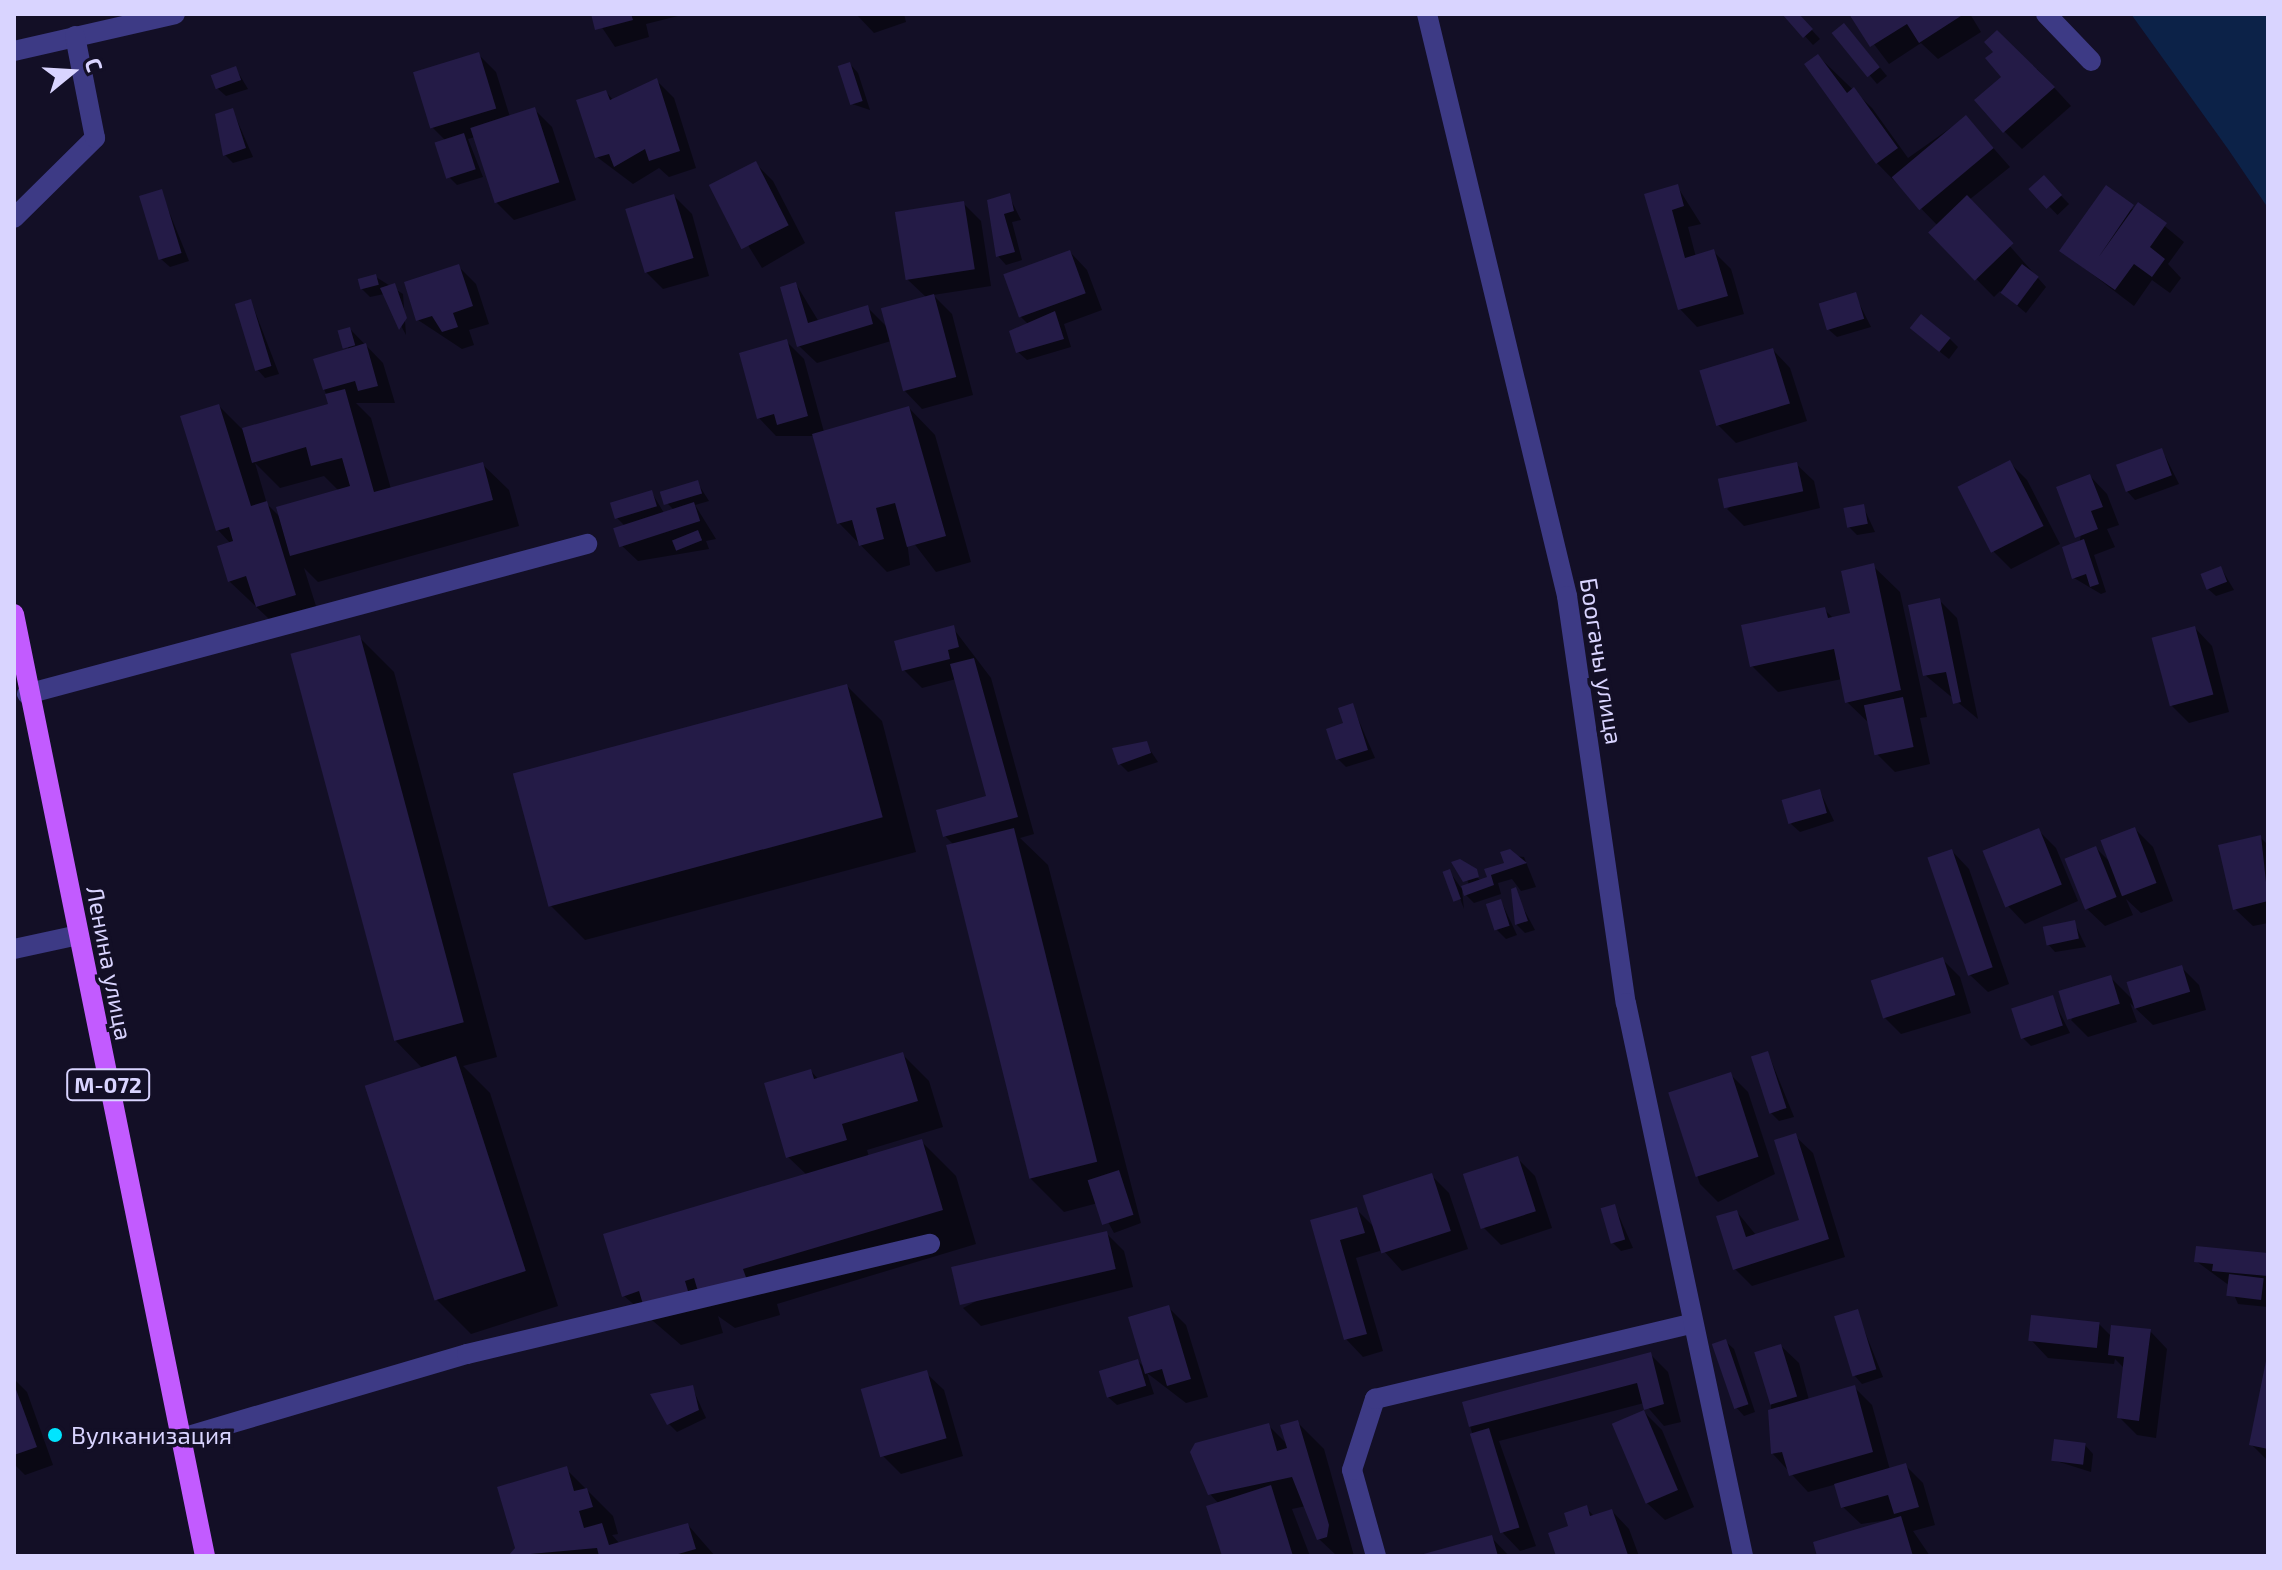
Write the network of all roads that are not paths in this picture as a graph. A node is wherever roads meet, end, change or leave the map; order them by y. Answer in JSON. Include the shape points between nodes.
{"nodes":[{"id":1,"x":175,"y":14,"type":"edge"},
{"id":2,"x":1427,"y":14,"type":"edge"},
{"id":3,"x":2046,"y":14,"type":"edge"},
{"id":4,"x":75,"y":36,"type":"junction"},
{"id":5,"x":14,"y":51,"type":"edge"},
{"id":6,"x":2091,"y":61,"type":"dead end"},
{"id":7,"x":14,"y":218,"type":"edge"},
{"id":8,"x":587,"y":544,"type":"dead end"},
{"id":9,"x":14,"y":614,"type":"edge"},
{"id":10,"x":18,"y":665,"type":"edge"},
{"id":11,"x":27,"y":694,"type":"junction"},
{"id":12,"x":79,"y":935,"type":"junction"},
{"id":13,"x":14,"y":949,"type":"edge"},
{"id":14,"x":930,"y":1244,"type":"dead end"},
{"id":15,"x":1690,"y":1324,"type":"junction"},
{"id":16,"x":178,"y":1439,"type":"junction"},
{"id":17,"x":205,"y":1556,"type":"edge"},
{"id":18,"x":1376,"y":1556,"type":"edge"},
{"id":19,"x":1743,"y":1556,"type":"edge"}],
"edges":[{"from":1,"to":4,"type":"street"},
{"from":2,"to":15,"type":"street","name":"Боогачы улица","via":[[1567,596],[1626,1003]]},
{"from":3,"to":6,"type":"street"},
{"from":4,"to":5,"type":"street"},
{"from":4,"to":7,"type":"street","via":[[95,138]]},
{"from":8,"to":11,"type":"street"},
{"from":9,"to":10,"type":"main road","name":"Ленина улица","number":"М-072"},
{"from":10,"to":11,"type":"main road","name":"Ленина улица","number":"М-072"},
{"from":11,"to":12,"type":"main road","name":"Ленина улица","number":"М-072"},
{"from":12,"to":13,"type":"street"},
{"from":12,"to":16,"type":"main road","name":"Ленина улица","number":"М-072"},
{"from":14,"to":16,"type":"street","via":[[467,1354]]},
{"from":15,"to":18,"type":"street","via":[[1375,1399],[1352,1470]]},
{"from":15,"to":19,"type":"street","name":"Боогачы улица"},
{"from":16,"to":17,"type":"main road","name":"Ленина улица","number":"М-072"}]}
